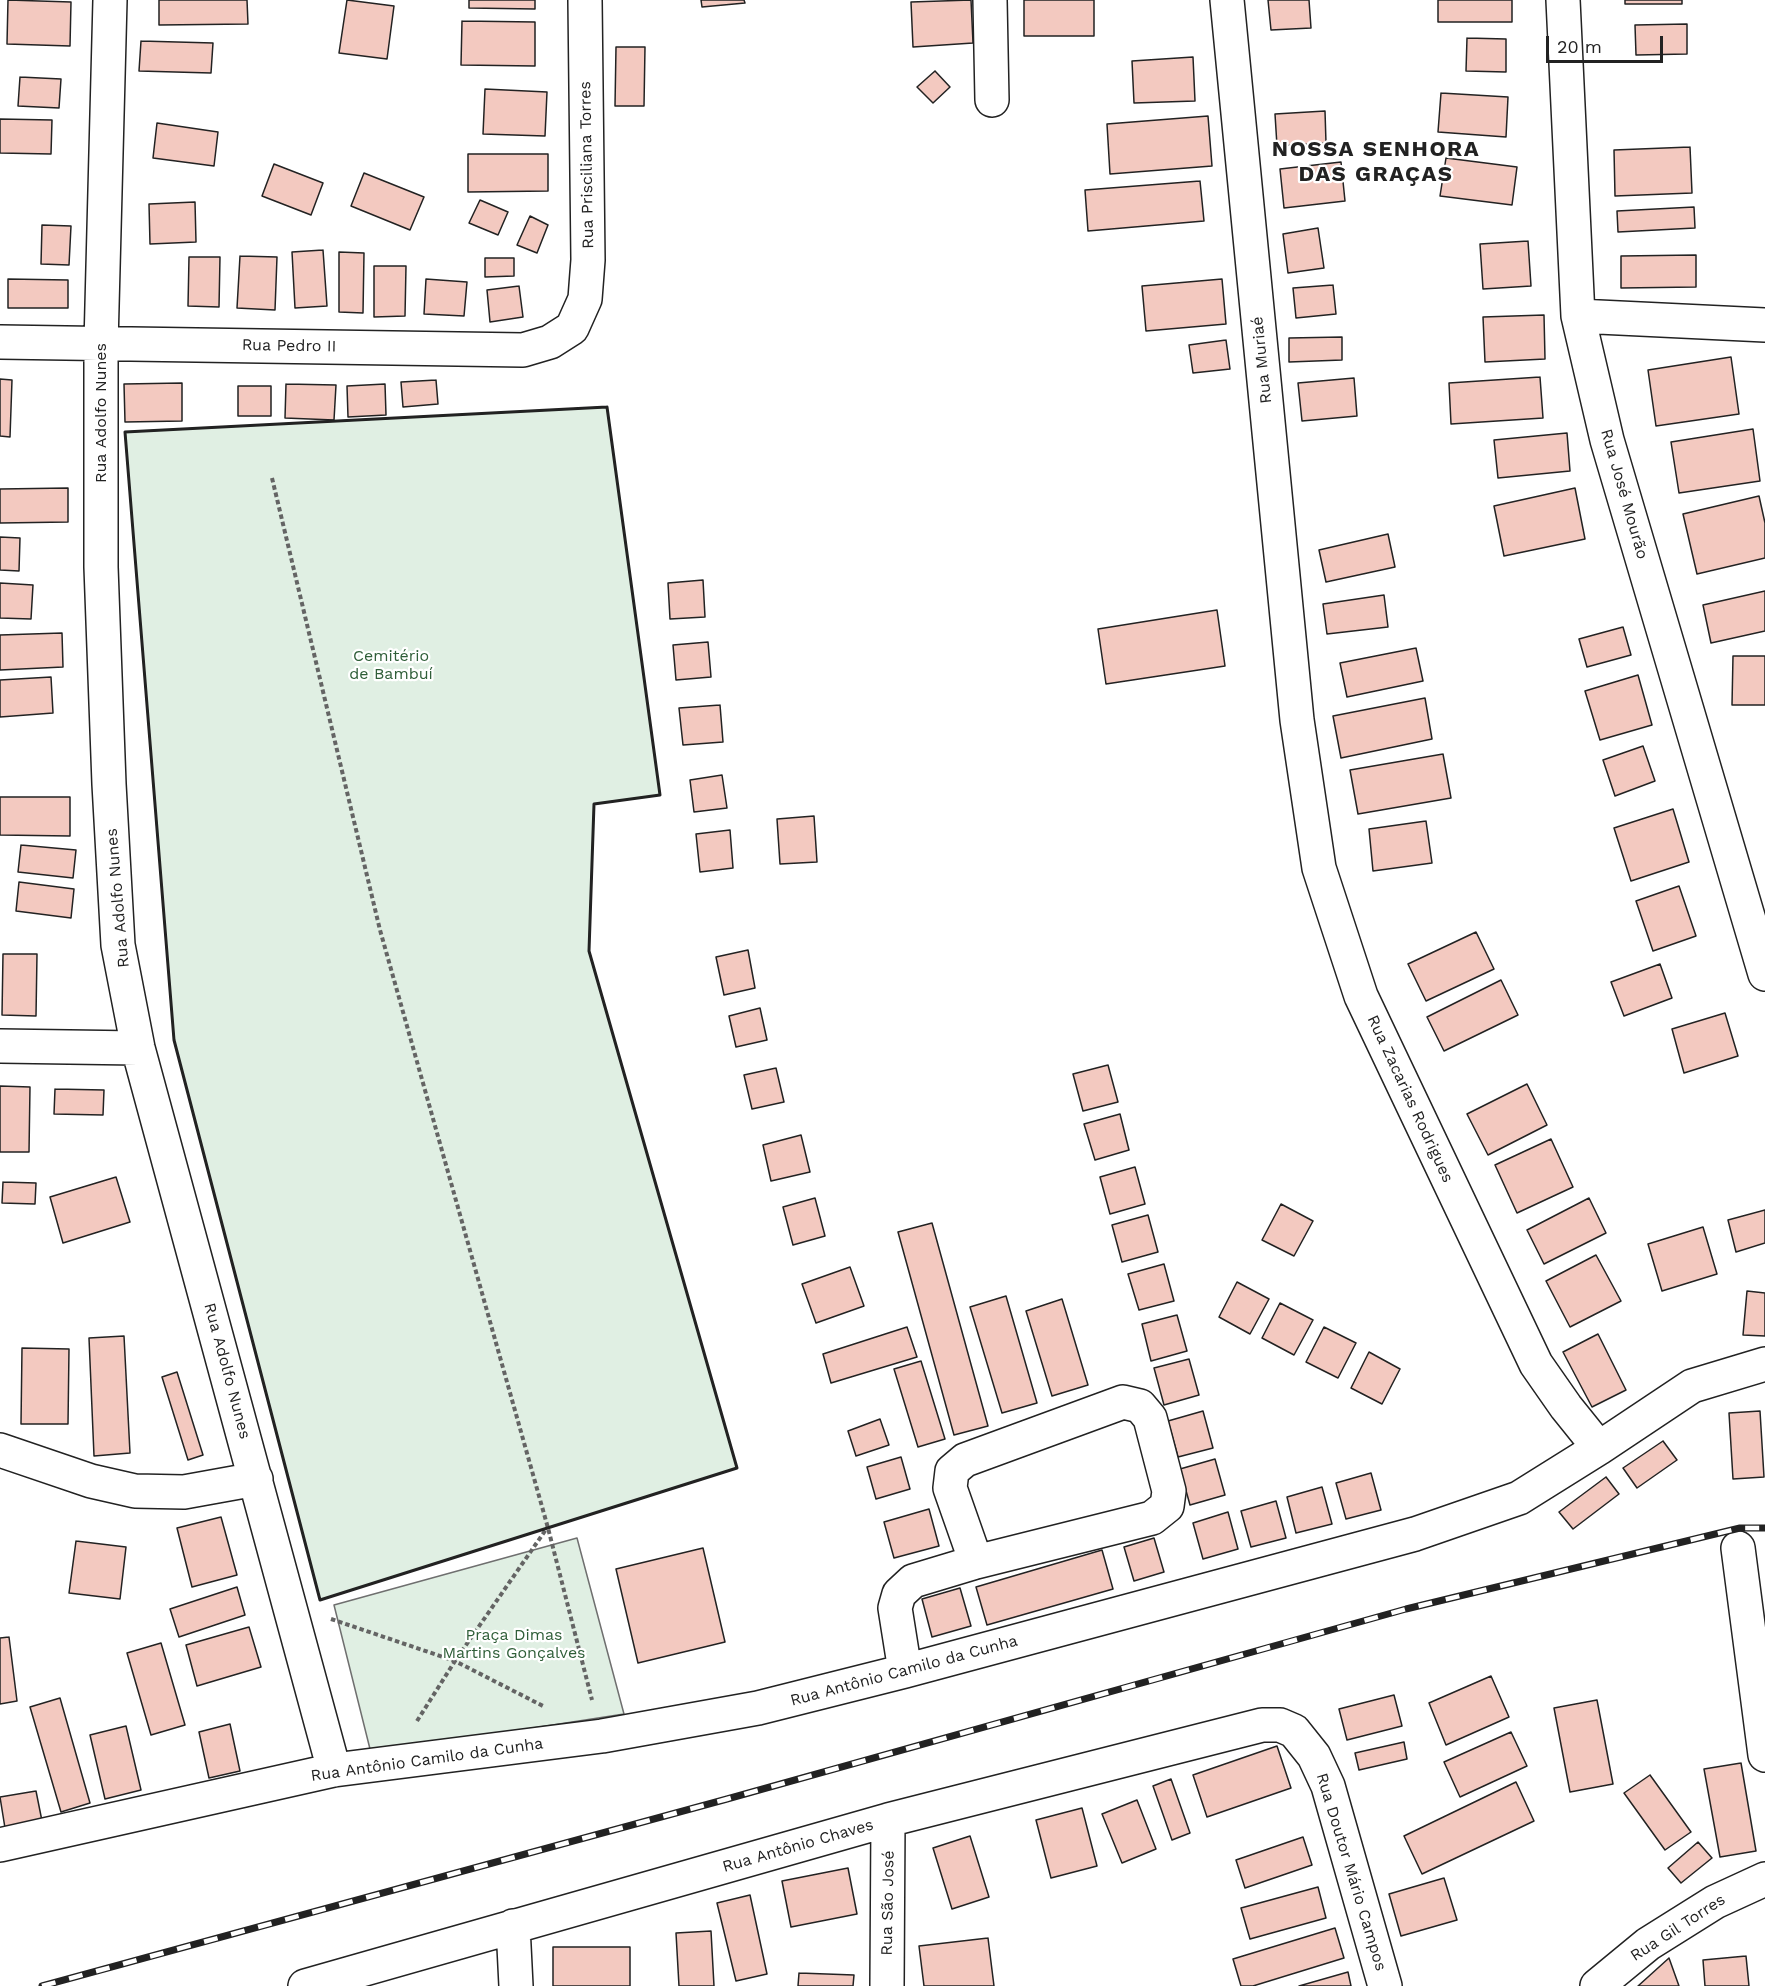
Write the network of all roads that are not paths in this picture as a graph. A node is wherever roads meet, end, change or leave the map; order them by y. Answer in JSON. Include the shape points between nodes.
{"nodes":[{"id":1,"x":110,"y":0,"type":"edge"},
{"id":2,"x":585,"y":0,"type":"edge"},
{"id":3,"x":990,"y":0,"type":"edge"},
{"id":4,"x":1227,"y":0,"type":"edge"},
{"id":5,"x":1563,"y":0,"type":"edge"},
{"id":6,"x":992,"y":100,"type":"dead end"},
{"id":7,"x":1578,"y":316,"type":"junction"},
{"id":8,"x":1765,"y":325,"type":"edge"},
{"id":9,"x":572,"y":328,"type":"joint"},
{"id":10,"x":0,"y":342,"type":"edge"},
{"id":11,"x":101,"y":344,"type":"junction"},
{"id":12,"x":1297,"y":720,"type":"joint"},
{"id":13,"x":1759,"y":935,"type":"edge"},
{"id":14,"x":1765,"y":974,"type":"edge"},
{"id":15,"x":0,"y":1046,"type":"edge"},
{"id":16,"x":138,"y":1048,"type":"junction"},
{"id":17,"x":1765,"y":1364,"type":"edge"},
{"id":18,"x":1599,"y":1448,"type":"junction"},
{"id":19,"x":0,"y":1450,"type":"edge"},
{"id":20,"x":256,"y":1479,"type":"junction"},
{"id":21,"x":1737,"y":1548,"type":"dead end"},
{"id":22,"x":976,"y":1563,"type":"junction"},
{"id":23,"x":905,"y":1671,"type":"junction"},
{"id":24,"x":1294,"y":1731,"type":"joint"},
{"id":25,"x":1765,"y":1755,"type":"edge"},
{"id":26,"x":334,"y":1770,"type":"junction"},
{"id":27,"x":888,"y":1820,"type":"junction"},
{"id":28,"x":0,"y":1845,"type":"edge"},
{"id":29,"x":1765,"y":1879,"type":"edge"},
{"id":30,"x":513,"y":1926,"type":"junction"},
{"id":31,"x":305,"y":1986,"type":"edge"},
{"id":32,"x":516,"y":1986,"type":"edge"},
{"id":33,"x":887,"y":1986,"type":"edge"},
{"id":34,"x":1385,"y":1986,"type":"edge"},
{"id":35,"x":1597,"y":1986,"type":"edge"}],
"edges":[{"from":1,"to":11,"type":"street","name":"Rua Adolfo Nunes"},
{"from":2,"to":9,"type":"street","name":"Rua Prisciliana Torres","via":[[588,260],[585,299]]},
{"from":3,"to":6,"type":"street"},
{"from":4,"to":12,"type":"street","name":"Rua Muriaé"},
{"from":5,"to":7,"type":"street","name":"Rua José Mourão"},
{"from":7,"to":8,"type":"street"},
{"from":7,"to":13,"type":"street","name":"Rua José Mourão","via":[[1607,440]]},
{"from":9,"to":11,"type":"street","name":"Rua Pedro II","via":[[550,342],[523,350]]},
{"from":10,"to":11,"type":"street","name":"Rua Pedro II"},
{"from":11,"to":16,"type":"street","name":"Rua Adolfo Nunes","via":[[101,567],[109,783],[118,945]]},
{"from":12,"to":18,"type":"street","name":"Rua Zacarias Rodrigues","via":[[1319,868],[1361,996],[1536,1364]]},
{"from":13,"to":14,"type":"street","name":"Rua José Mourão"},
{"from":15,"to":16,"type":"street"},
{"from":16,"to":20,"type":"street","name":"Rua Adolfo Nunes"},
{"from":17,"to":18,"type":"street","name":"Rua Antônio Camilo da Cunha","via":[[1692,1386]]},
{"from":18,"to":23,"type":"street","name":"Rua Antônio Camilo da Cunha","via":[[1519,1498],[1415,1534]]},
{"from":19,"to":20,"type":"street","via":[[90,1481],[135,1491],[184,1492]]},
{"from":20,"to":26,"type":"street","name":"Rua Adolfo Nunes"},
{"from":21,"to":25,"type":"street"},
{"from":22,"to":22,"type":"street","via":[[950,1488],[952,1471],[965,1460],[1123,1402],[1140,1406],[1150,1418],[1169,1491],[1167,1506],[1152,1518]]},
{"from":22,"to":23,"type":"street","via":[[913,1581],[899,1594],[895,1608]]},
{"from":23,"to":26,"type":"street","name":"Rua Antônio Camilo da Cunha","via":[[758,1708],[602,1736]]},
{"from":24,"to":27,"type":"street","name":"Rua Antônio Chaves","via":[[1280,1725],[1262,1725]]},
{"from":24,"to":34,"type":"street","name":"Rua Doutor Mário Campos","via":[[1314,1756],[1328,1786]]},
{"from":26,"to":28,"type":"street","name":"Rua Antônio Camilo da Cunha"},
{"from":27,"to":30,"type":"street","name":"Rua Antônio Chaves"},
{"from":27,"to":33,"type":"street","name":"Rua São José"},
{"from":29,"to":35,"type":"street","name":"Rua Gil Torres","via":[[1715,1902],[1657,1938]]},
{"from":30,"to":31,"type":"street","name":"Rua Antônio Chaves"},
{"from":30,"to":32,"type":"street"}]}
